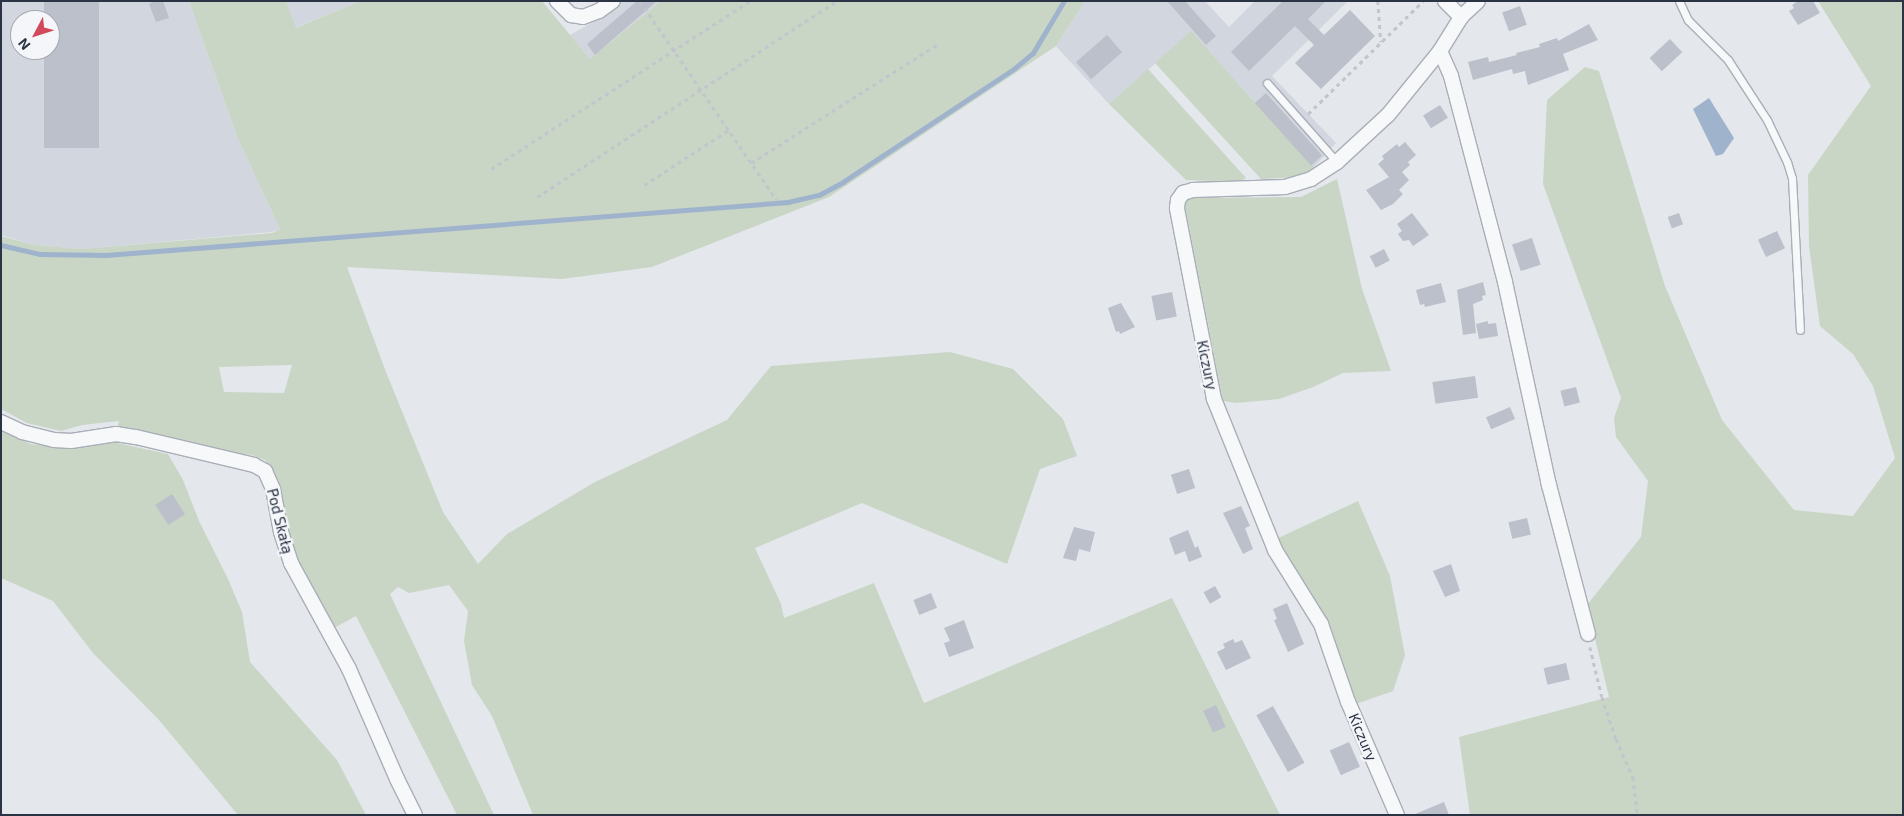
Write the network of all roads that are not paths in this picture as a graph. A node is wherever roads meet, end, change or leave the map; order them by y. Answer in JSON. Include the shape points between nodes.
{"nodes":[{"id":1,"x":557,"y":1,"type":"edge"},
{"id":2,"x":613,"y":1,"type":"edge"},
{"id":3,"x":1445,"y":1,"type":"edge"},
{"id":4,"x":1478,"y":1,"type":"edge"},
{"id":5,"x":1679,"y":1,"type":"edge"},
{"id":6,"x":1461,"y":17,"type":"junction"},
{"id":7,"x":1440,"y":51,"type":"junction"},
{"id":8,"x":1267,"y":83,"type":"dead end"},
{"id":9,"x":1337,"y":162,"type":"junction"},
{"id":10,"x":1800,"y":330,"type":"dead end"},
{"id":11,"x":1,"y":422,"type":"edge"},
{"id":12,"x":1588,"y":634,"type":"road end"},
{"id":13,"x":415,"y":815,"type":"edge"},
{"id":14,"x":1397,"y":815,"type":"edge"}],
"edges":[{"from":1,"to":2,"type":"street","via":[[572,15],[583,17]]},
{"from":3,"to":6,"type":"street"},
{"from":4,"to":6,"type":"street","name":"Kiczury"},
{"from":5,"to":10,"type":"lane","via":[[1688,20],[1728,60],[1767,120],[1787,162],[1792,178]]},
{"from":6,"to":7,"type":"street","name":"Kiczury"},
{"from":7,"to":9,"type":"street","name":"Kiczury","via":[[1388,115]]},
{"from":7,"to":12,"type":"street","via":[[1451,76],[1505,282],[1549,485]]},
{"from":8,"to":9,"type":"lane"},
{"from":9,"to":14,"type":"street","name":"Kiczury","via":[[1311,179],[1285,187],[1192,190],[1183,193],[1177,208],[1214,399],[1275,550],[1321,624],[1348,702]]},
{"from":11,"to":13,"type":"street","name":"Pod Skałą","via":[[22,432],[54,440],[71,441],[116,434],[136,437],[265,471],[273,489],[280,532],[291,563],[350,669]]}]}
